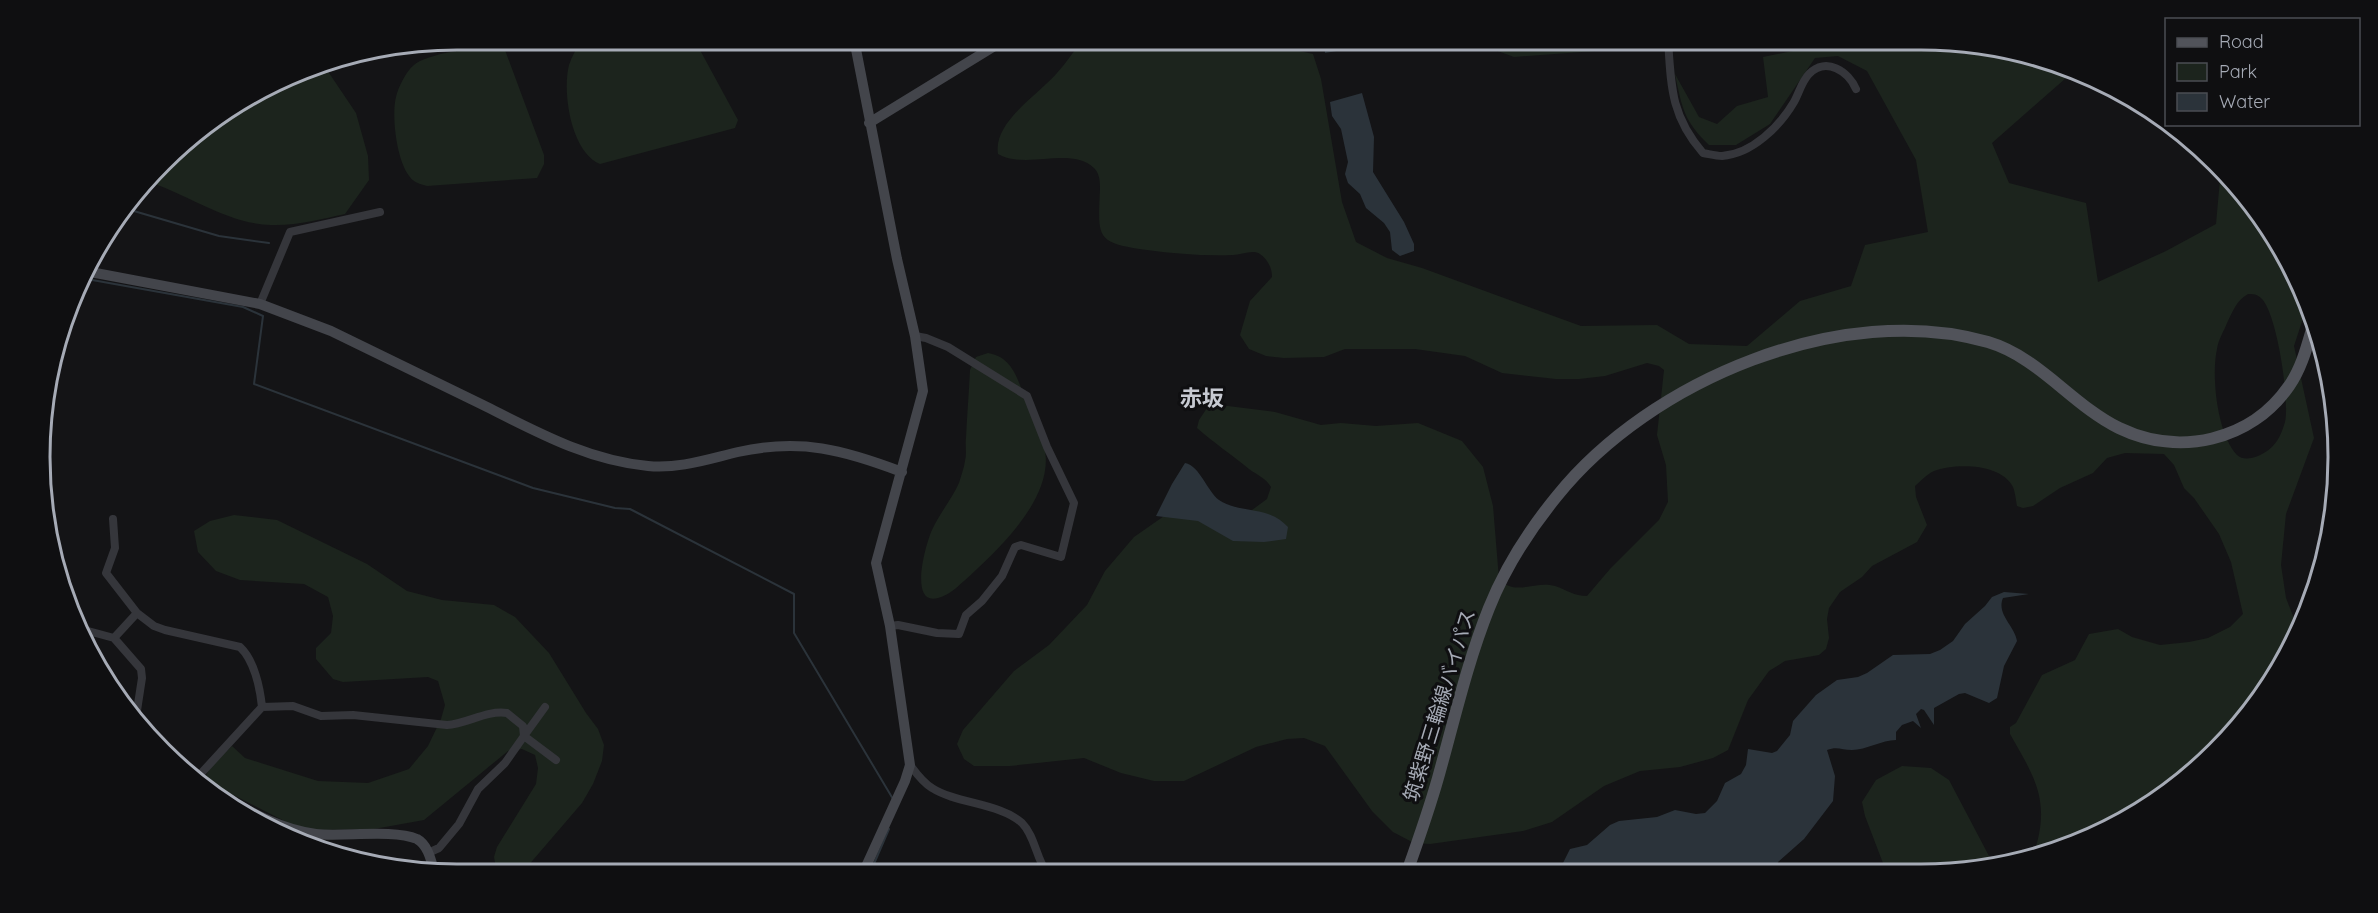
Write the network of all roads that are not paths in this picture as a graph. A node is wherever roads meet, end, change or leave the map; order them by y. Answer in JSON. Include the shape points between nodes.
{"nodes":[{"id":1,"x":856,"y":50,"type":"edge"},
{"id":2,"x":988,"y":50,"type":"edge"},
{"id":3,"x":1669,"y":50,"type":"edge"},
{"id":4,"x":1856,"y":89,"type":"dead end"},
{"id":5,"x":869,"y":123,"type":"junction"},
{"id":6,"x":380,"y":212,"type":"dead end"},
{"id":7,"x":93,"y":273,"type":"edge"},
{"id":8,"x":260,"y":304,"type":"junction"},
{"id":9,"x":915,"y":336,"type":"junction"},
{"id":10,"x":2310,"y":336,"type":"edge"},
{"id":11,"x":902,"y":472,"type":"junction"},
{"id":12,"x":113,"y":519,"type":"dead end"},
{"id":13,"x":137,"y":613,"type":"junction"},
{"id":14,"x":890,"y":626,"type":"junction"},
{"id":15,"x":88,"y":631,"type":"edge"},
{"id":16,"x":114,"y":638,"type":"junction"},
{"id":17,"x":262,"y":706,"type":"junction"},
{"id":18,"x":545,"y":706,"type":"dead end"},
{"id":19,"x":137,"y":708,"type":"edge"},
{"id":20,"x":524,"y":736,"type":"junction"},
{"id":21,"x":556,"y":760,"type":"dead end"},
{"id":22,"x":910,"y":765,"type":"junction"},
{"id":23,"x":202,"y":774,"type":"edge"},
{"id":24,"x":295,"y":831,"type":"edge"},
{"id":25,"x":428,"y":854,"type":"junction"},
{"id":26,"x":431,"y":863,"type":"edge"},
{"id":27,"x":868,"y":864,"type":"edge"},
{"id":28,"x":1041,"y":864,"type":"edge"},
{"id":29,"x":1410,"y":864,"type":"edge"}],
"edges":[{"from":1,"to":5,"type":"street"},
{"from":2,"to":5,"type":"street"},
{"from":3,"to":4,"type":"street","via":[[1677,114],[1703,153],[1722,156],[1768,136],[1793,103],[1807,75],[1815,69],[1831,66],[1851,78]]},
{"from":5,"to":9,"type":"street"},
{"from":6,"to":8,"type":"street","via":[[290,232]]},
{"from":7,"to":8,"type":"street"},
{"from":8,"to":11,"type":"street","via":[[331,331],[565,446],[622,463],[673,466],[771,447],[810,446],[856,455]]},
{"from":9,"to":11,"type":"street","via":[[923,391]]},
{"from":9,"to":14,"type":"street","via":[[948,347],[1027,396],[1074,503],[1061,557],[1021,545],[1015,547],[1002,576],[966,615],[959,634]]},
{"from":10,"to":29,"type":"main road","name":"筑紫野三輪線バイパス","via":[[2302,364],[2271,407],[2230,435],[2210,440],[2172,443],[2120,428],[2020,357],[1992,343],[1938,332],[1880,332],[1807,343],[1752,360],[1690,388],[1644,415],[1591,459],[1557,495],[1519,549],[1490,605],[1471,659]]},
{"from":11,"to":14,"type":"street","via":[[876,563]]},
{"from":12,"to":13,"type":"street","via":[[115,548],[106,573]]},
{"from":13,"to":16,"type":"street"},
{"from":13,"to":17,"type":"street","via":[[165,630],[240,647],[252,664]]},
{"from":14,"to":22,"type":"street"},
{"from":15,"to":16,"type":"street"},
{"from":16,"to":19,"type":"street","via":[[141,669]]},
{"from":17,"to":20,"type":"street","via":[[293,706],[321,716],[353,715],[447,725],[501,712],[523,726]]},
{"from":17,"to":23,"type":"street"},
{"from":18,"to":20,"type":"street"},
{"from":20,"to":21,"type":"street"},
{"from":20,"to":25,"type":"street","via":[[505,763],[478,789],[459,824],[439,848]]},
{"from":22,"to":27,"type":"street"},
{"from":22,"to":28,"type":"street","via":[[934,790],[1020,821]]},
{"from":24,"to":25,"type":"street","via":[[398,836],[418,840]]},
{"from":25,"to":26,"type":"street"}]}
